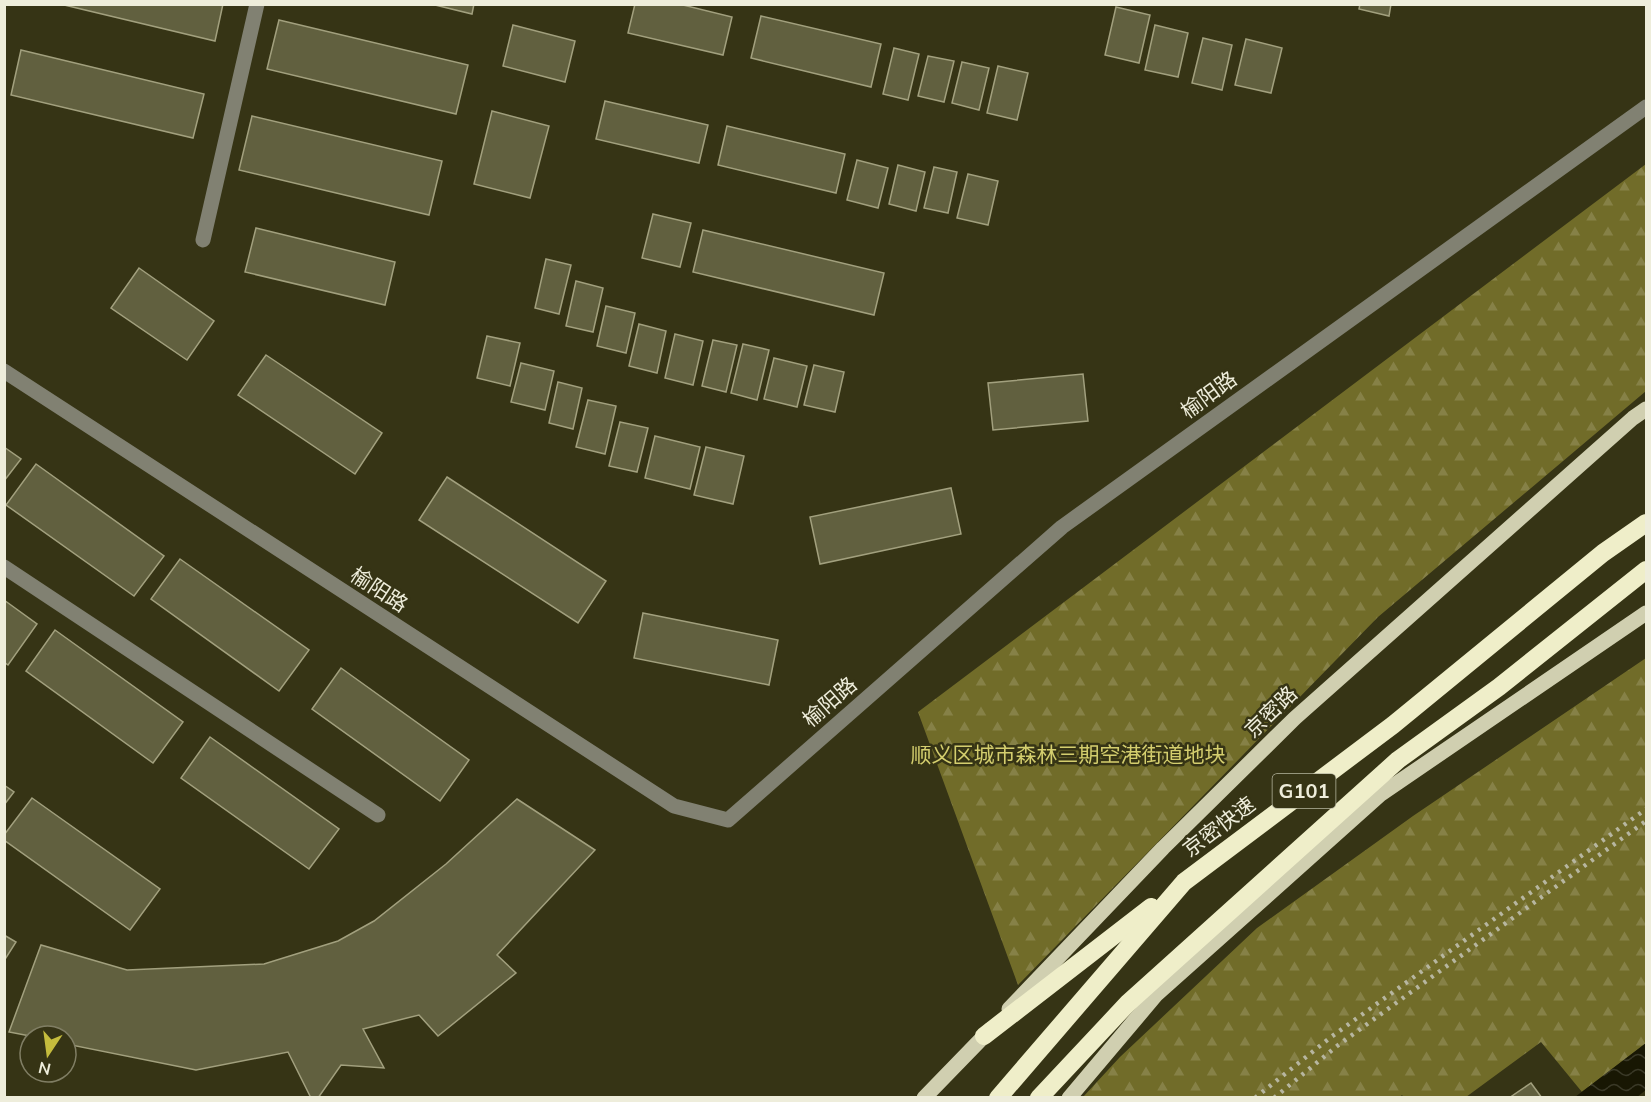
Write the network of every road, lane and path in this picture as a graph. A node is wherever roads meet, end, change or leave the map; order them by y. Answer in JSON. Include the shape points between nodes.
{"nodes":[{"id":1,"x":256,"y":4,"type":"edge"},
{"id":2,"x":1647,"y":107,"type":"edge"},
{"id":3,"x":203,"y":240,"type":"dead end"},
{"id":4,"x":4,"y":371,"type":"edge"},
{"id":5,"x":1647,"y":409,"type":"edge"},
{"id":6,"x":1647,"y":523,"type":"edge"},
{"id":7,"x":4,"y":567,"type":"edge"},
{"id":8,"x":1647,"y":570,"type":"edge"},
{"id":9,"x":1647,"y":613,"type":"edge"},
{"id":10,"x":378,"y":815,"type":"dead end"},
{"id":11,"x":1184,"y":882,"type":"junction"},
{"id":12,"x":1173,"y":962,"type":"junction"},
{"id":13,"x":1156,"y":995,"type":"junction"},
{"id":14,"x":984,"y":1036,"type":"junction"},
{"id":15,"x":924,"y":1098,"type":"edge"},
{"id":16,"x":998,"y":1098,"type":"edge"},
{"id":17,"x":1039,"y":1098,"type":"edge"},
{"id":18,"x":1069,"y":1098,"type":"edge"}],
"edges":[{"from":1,"to":3,"type":"street"},
{"from":2,"to":4,"type":"street","name":"榆阳路","via":[[1062,527],[728,820],[674,806]]},
{"from":5,"to":14,"type":"main road","name":"京密路","number":"G101","via":[[1295,718],[1071,942]]},
{"from":6,"to":11,"type":"highway","name":"京密快速","number":"G101","via":[[1603,553],[1393,725]]},
{"from":7,"to":10,"type":"street"},
{"from":8,"to":12,"type":"highway","number":"G101","via":[[1499,687],[1398,760]]},
{"from":9,"to":13,"type":"main road","number":"G101","via":[[1381,794]]},
{"from":11,"to":14,"type":"highway"},
{"from":11,"to":16,"type":"highway","name":"京密快速","number":"G101"},
{"from":12,"to":13,"type":"highway"},
{"from":12,"to":17,"type":"highway","number":"G101","via":[[1128,1003]]},
{"from":13,"to":18,"type":"main road","number":"G101"},
{"from":14,"to":15,"type":"main road","name":"京密路","number":"G101"}]}
